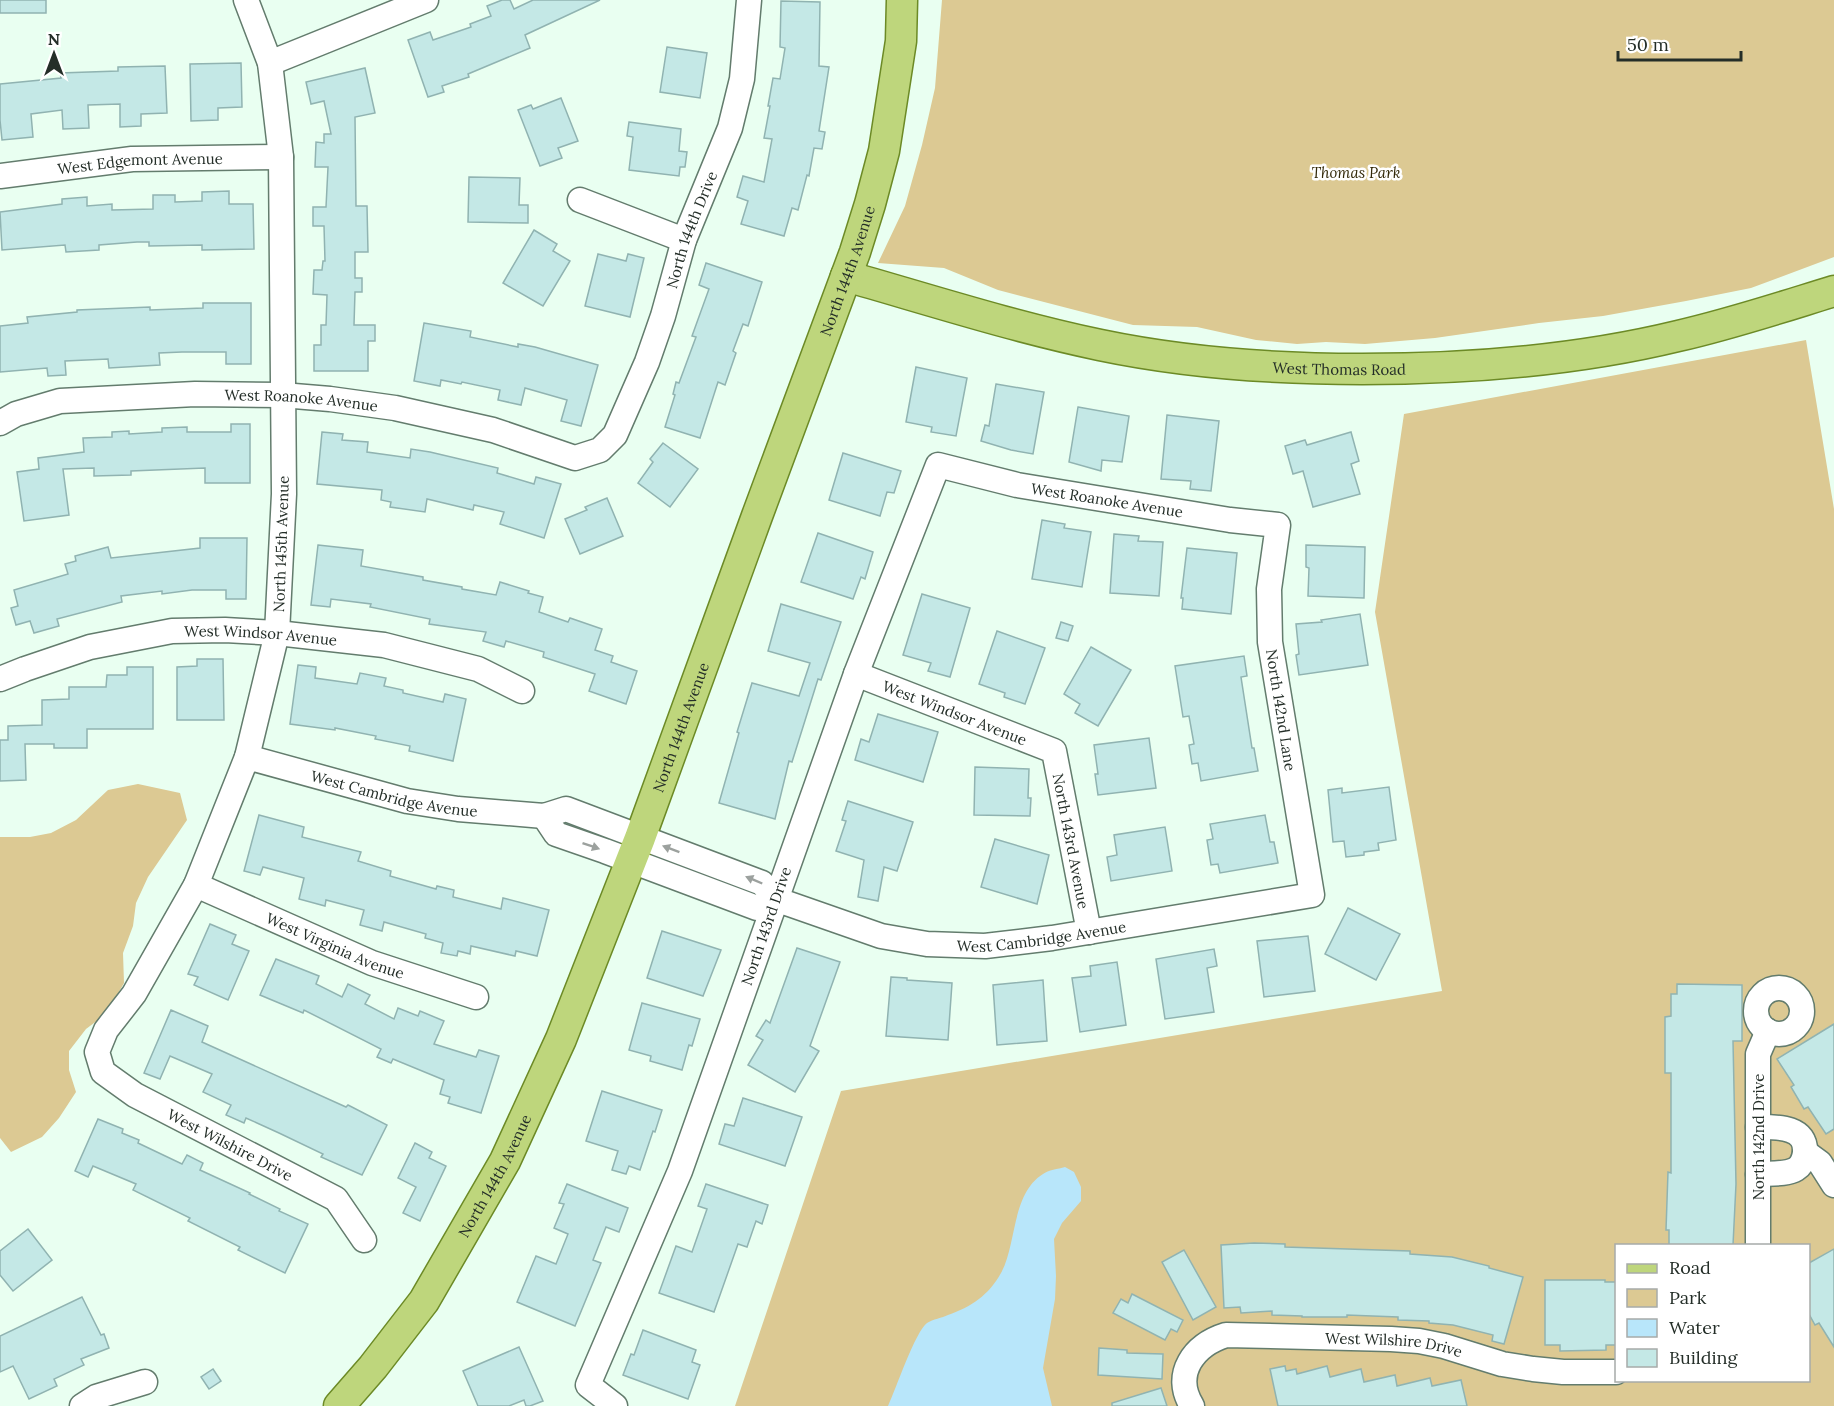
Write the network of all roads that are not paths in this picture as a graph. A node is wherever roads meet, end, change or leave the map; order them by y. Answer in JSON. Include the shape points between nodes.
{"nodes":[{"id":1,"x":246,"y":0,"type":"edge"},
{"id":2,"x":426,"y":0,"type":"edge"},
{"id":3,"x":749,"y":0,"type":"edge"},
{"id":4,"x":902,"y":0,"type":"edge"},
{"id":5,"x":270,"y":63,"type":"junction"},
{"id":6,"x":281,"y":157,"type":"junction"},
{"id":7,"x":0,"y":176,"type":"edge"},
{"id":8,"x":580,"y":200,"type":"dead end"},
{"id":9,"x":684,"y":240,"type":"junction"},
{"id":10,"x":846,"y":276,"type":"junction"},
{"id":11,"x":1834,"y":291,"type":"edge"},
{"id":12,"x":282,"y":395,"type":"junction"},
{"id":13,"x":0,"y":423,"type":"edge"},
{"id":14,"x":600,"y":450,"type":"joint"},
{"id":15,"x":938,"y":465,"type":"joint"},
{"id":16,"x":1278,"y":525,"type":"joint"},
{"id":17,"x":277,"y":633,"type":"junction"},
{"id":18,"x":856,"y":674,"type":"junction"},
{"id":19,"x":0,"y":680,"type":"edge"},
{"id":20,"x":522,"y":691,"type":"dead end"},
{"id":21,"x":1054,"y":751,"type":"joint"},
{"id":22,"x":247,"y":757,"type":"junction"},
{"id":23,"x":635,"y":849,"type":"junction"},
{"id":24,"x":726,"y":870,"type":"junction"},
{"id":25,"x":196,"y":885,"type":"junction"},
{"id":26,"x":717,"y":893,"type":"junction"},
{"id":27,"x":1312,"y":895,"type":"joint"},
{"id":28,"x":776,"y":900,"type":"junction"},
{"id":29,"x":1089,"y":932,"type":"junction"},
{"id":30,"x":476,"y":997,"type":"dead end"},
{"id":31,"x":1768,"y":1032,"type":"dead end"},
{"id":32,"x":97,"y":1052,"type":"joint"},
{"id":33,"x":1758,"y":1127,"type":"junction"},
{"id":34,"x":1805,"y":1152,"type":"junction"},
{"id":35,"x":1758,"y":1174,"type":"junction"},
{"id":36,"x":1834,"y":1185,"type":"edge"},
{"id":37,"x":364,"y":1240,"type":"dead end"},
{"id":38,"x":1758,"y":1244,"type":"edge"},
{"id":39,"x":1615,"y":1372,"type":"edge"},
{"id":40,"x":145,"y":1382,"type":"dead end"},
{"id":41,"x":82,"y":1406,"type":"edge"},
{"id":42,"x":339,"y":1406,"type":"edge"},
{"id":43,"x":615,"y":1406,"type":"edge"},
{"id":44,"x":1192,"y":1406,"type":"edge"}],
"edges":[{"from":1,"to":5,"type":"street","name":"North 145th Avenue"},
{"from":2,"to":5,"type":"street"},
{"from":3,"to":9,"type":"street","name":"North 144th Drive","via":[[742,79],[730,128]]},
{"from":4,"to":10,"type":"main road","name":"North 144th Avenue","via":[[901,41],[884,151]]},
{"from":5,"to":6,"type":"street","name":"North 145th Avenue"},
{"from":6,"to":7,"type":"street","name":"West Edgemont Avenue","via":[[132,159]]},
{"from":6,"to":12,"type":"street","name":"North 145th Avenue"},
{"from":8,"to":9,"type":"street"},
{"from":9,"to":14,"type":"street","name":"North 144th Drive","via":[[647,362],[615,435]]},
{"from":10,"to":11,"type":"main road","name":"West Thomas Road","via":[[1102,345],[1193,360],[1294,369],[1489,365],[1604,350],[1676,337]]},
{"from":10,"to":23,"type":"main road","name":"North 144th Avenue"},
{"from":12,"to":13,"type":"street","name":"West Roanoke Avenue","via":[[195,394],[60,401]]},
{"from":12,"to":14,"type":"street","name":"West Roanoke Avenue","via":[[395,408],[493,430],[575,458]]},
{"from":12,"to":17,"type":"street","name":"North 145th Avenue","via":[[284,494]]},
{"from":15,"to":16,"type":"street","name":"West Roanoke Avenue","via":[[1017,485]]},
{"from":15,"to":18,"type":"street","name":"North 143rd Drive"},
{"from":16,"to":27,"type":"street","name":"North 142nd Lane","via":[[1269,589],[1270,642]]},
{"from":17,"to":19,"type":"street","name":"West Windsor Avenue","via":[[171,631],[90,647]]},
{"from":17,"to":20,"type":"street","name":"West Windsor Avenue","via":[[384,645],[478,669]]},
{"from":17,"to":22,"type":"street","name":"North 145th Avenue"},
{"from":18,"to":21,"type":"street","name":"West Windsor Avenue"},
{"from":18,"to":28,"type":"street","name":"North 143rd Drive"},
{"from":21,"to":29,"type":"street","name":"North 143rd Avenue"},
{"from":22,"to":23,"type":"street","name":"West Cambridge Avenue","via":[[407,801],[544,816],[556,834]]},
{"from":22,"to":25,"type":"street","name":"North 145th Avenue"},
{"from":24,"to":23,"type":"street","name":"West Cambridge Avenue","one_way":true},
{"from":23,"to":26,"type":"street","name":"West Cambridge Avenue"},
{"from":23,"to":42,"type":"main road","name":"North 144th Avenue","via":[[561,1039],[505,1161],[424,1301]]},
{"from":24,"to":26,"type":"street"},
{"from":28,"to":24,"type":"street","name":"West Cambridge Avenue","one_way":true,"via":[[762,883]]},
{"from":25,"to":30,"type":"street","name":"West Virginia Avenue","via":[[372,963]]},
{"from":25,"to":32,"type":"street","name":"North 145th Avenue","via":[[134,994],[106,1030]]},
{"from":26,"to":28,"type":"street","name":"West Cambridge Avenue","via":[[757,908]]},
{"from":27,"to":29,"type":"street","name":"West Cambridge Avenue"},
{"from":28,"to":29,"type":"street","name":"West Cambridge Avenue","via":[[882,936],[927,944],[986,946]]},
{"from":28,"to":43,"type":"street","name":"North 143rd Drive","via":[[680,1171],[588,1385]]},
{"from":31,"to":33,"type":"street","name":"North 142nd Drive","via":[[1758,1053]]},
{"from":32,"to":37,"type":"street","name":"West Wilshire Drive","via":[[103,1072],[135,1095],[336,1199]]},
{"from":33,"to":34,"type":"street","via":[[1794,1131],[1802,1138]]},
{"from":33,"to":35,"type":"street","name":"North 142nd Drive"},
{"from":34,"to":35,"type":"street","via":[[1795,1170]]},
{"from":34,"to":36,"type":"street","via":[[1820,1163]]},
{"from":35,"to":38,"type":"street","name":"North 142nd Drive"},
{"from":39,"to":44,"type":"street","name":"West Wilshire Drive","via":[[1533,1370],[1419,1341],[1226,1335],[1214,1339],[1193,1356],[1185,1372],[1185,1388]]},
{"from":40,"to":41,"type":"street","via":[[96,1397]]}]}
